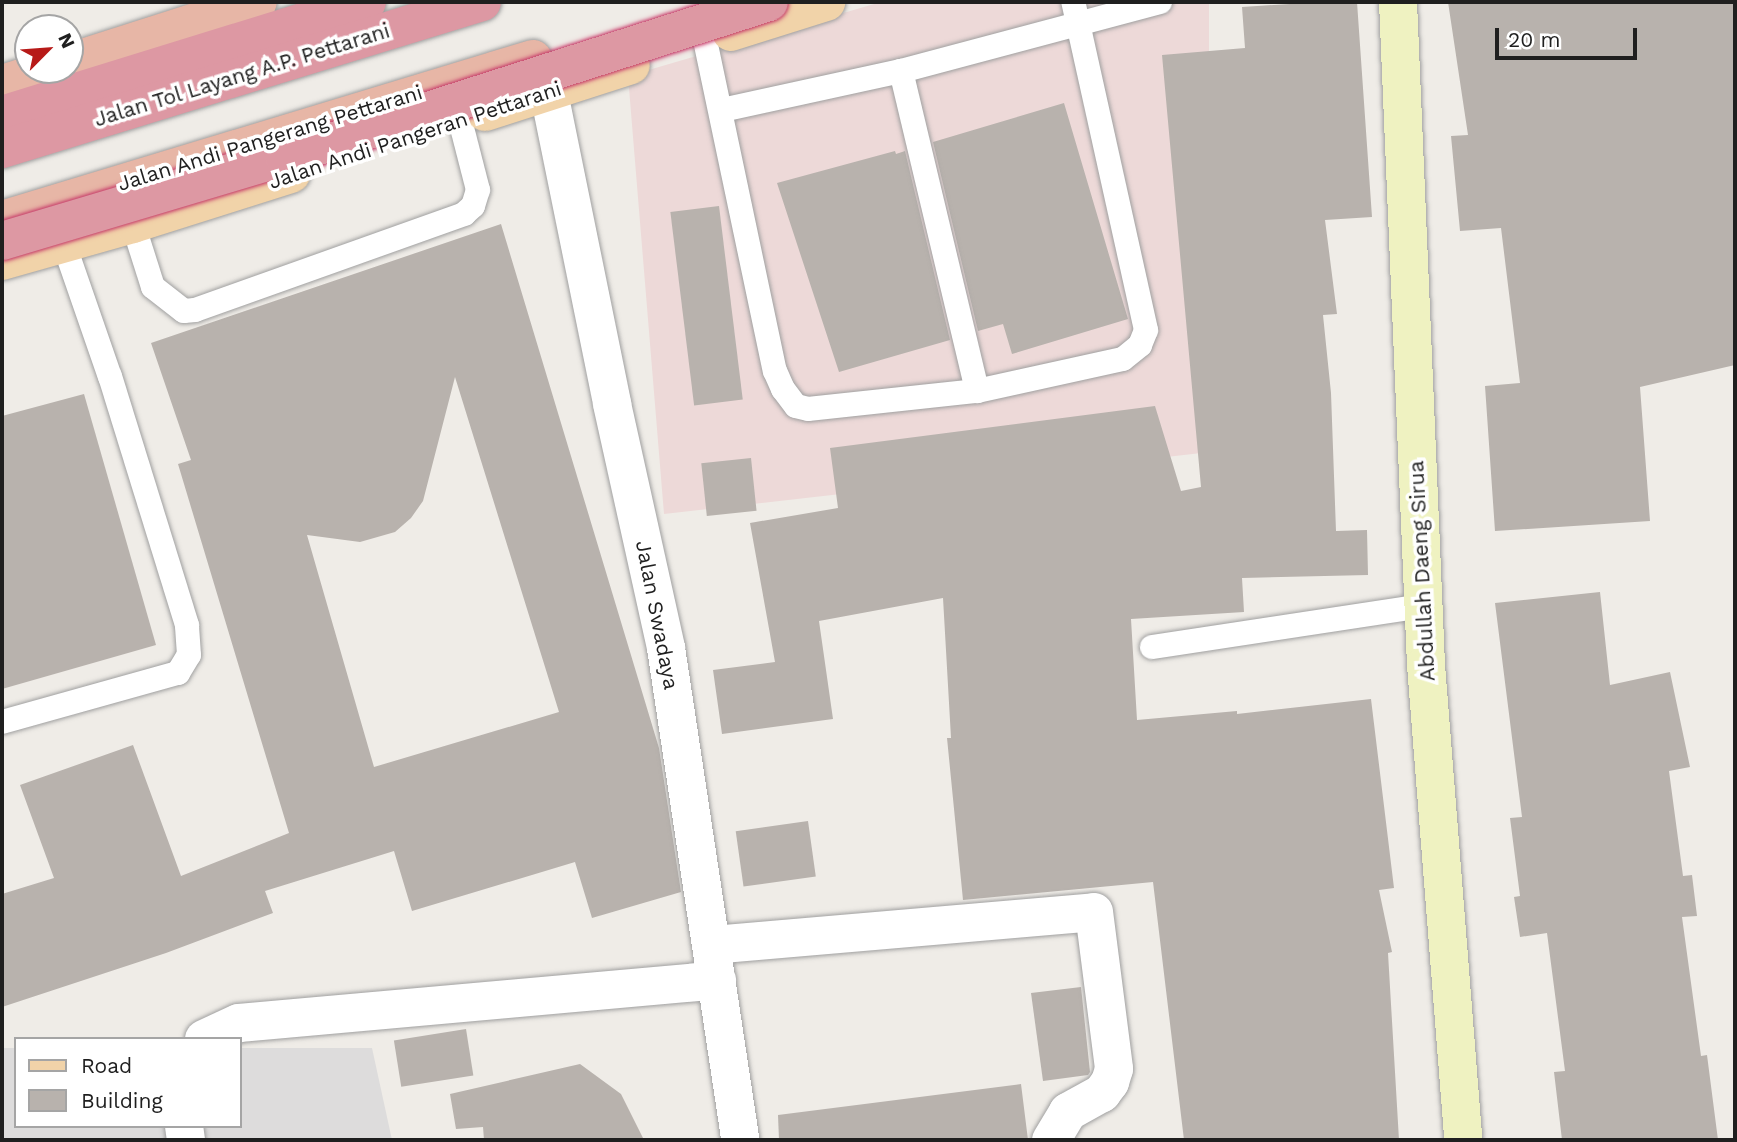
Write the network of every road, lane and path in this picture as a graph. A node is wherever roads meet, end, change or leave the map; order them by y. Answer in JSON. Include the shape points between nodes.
{"nodes":[{"id":1,"x":258,"y":2,"type":"edge"},
{"id":2,"x":367,"y":2,"type":"edge"},
{"id":3,"x":482,"y":2,"type":"edge"},
{"id":4,"x":715,"y":2,"type":"edge"},
{"id":5,"x":769,"y":2,"type":"edge"},
{"id":6,"x":826,"y":2,"type":"edge"},
{"id":7,"x":1160,"y":2,"type":"edge"},
{"id":8,"x":1398,"y":2,"type":"edge"},
{"id":9,"x":1076,"y":13,"type":"edge"},
{"id":10,"x":705,"y":40,"type":"junction"},
{"id":11,"x":539,"y":57,"type":"joint"},
{"id":12,"x":84,"y":58,"type":"edge"},
{"id":13,"x":901,"y":71,"type":"junction"},
{"id":14,"x":431,"y":88,"type":"junction"},
{"id":15,"x":549,"y":93,"type":"junction"},
{"id":16,"x":512,"y":103,"type":"junction"},
{"id":17,"x":722,"y":110,"type":"junction"},
{"id":18,"x":2,"y":115,"type":"edge"},
{"id":19,"x":460,"y":120,"type":"junction"},
{"id":20,"x":2,"y":149,"type":"edge"},
{"id":21,"x":2,"y":220,"type":"edge"},
{"id":22,"x":133,"y":224,"type":"junction"},
{"id":23,"x":2,"y":241,"type":"edge"},
{"id":24,"x":64,"y":244,"type":"junction"},
{"id":25,"x":2,"y":261,"type":"edge"},
{"id":26,"x":977,"y":391,"type":"junction"},
{"id":27,"x":1423,"y":606,"type":"junction"},
{"id":28,"x":1152,"y":647,"type":"dead end"},
{"id":29,"x":2,"y":722,"type":"edge"},
{"id":30,"x":714,"y":963,"type":"junction"},
{"id":31,"x":208,"y":1037,"type":"edge"},
{"id":32,"x":740,"y":1140,"type":"edge"},
{"id":33,"x":1051,"y":1140,"type":"edge"},
{"id":34,"x":1463,"y":1140,"type":"edge"}],
"edges":[{"from":1,"to":12,"type":"highway"},
{"from":2,"to":18,"type":"highway","name":"Jalan Tol Layang A.P. Pettarani"},
{"from":3,"to":20,"type":"highway","name":"Jalan Tol Layang A.P. Pettarani"},
{"from":4,"to":11,"type":"highway","name":"Jalan Andi Pangeran Pettarani"},
{"from":5,"to":23,"type":"highway","bridge":true,"via":[[284,157]]},
{"from":6,"to":10,"type":"main road","name":"Jalan Andi Pangeran Pettarani"},
{"from":7,"to":9,"type":"lane"},
{"from":8,"to":27,"type":"main road","name":"Abdullah Daeng Sirua"},
{"from":9,"to":13,"type":"lane"},
{"from":9,"to":26,"type":"lane","via":[[1146,330],[1140,345],[1123,359]]},
{"from":10,"to":15,"type":"main road","name":"Jalan Andi Pangeran Pettarani"},
{"from":10,"to":17,"type":"lane"},
{"from":11,"to":14,"type":"highway","name":"Jalan Andi Pangerang Pettarani"},
{"from":13,"to":17,"type":"lane"},
{"from":13,"to":26,"type":"lane"},
{"from":14,"to":16,"type":"highway"},
{"from":14,"to":21,"type":"highway","name":"Jalan Andi Pangerang Pettarani"},
{"from":15,"to":16,"type":"main road","name":"Jalan Andi Pangeran Pettarani"},
{"from":15,"to":30,"type":"street","name":"Jalan Swadaya","via":[[666,648]]},
{"from":16,"to":19,"type":"main road","name":"Jalan Andi Pangeran Pettarani"},
{"from":17,"to":26,"type":"lane","via":[[775,370],[796,406],[808,409]]},
{"from":19,"to":22,"type":"main road","name":"Jalan Andi Pangeran Pettarani"},
{"from":19,"to":22,"type":"lane","via":[[478,190],[477,199],[464,214],[195,310],[184,312],[153,287]]},
{"from":22,"to":24,"type":"main road","name":"Jalan Andi Pangeran Pettarani"},
{"from":24,"to":25,"type":"main road","name":"Jalan Andi Pangeran Pettarani"},
{"from":24,"to":29,"type":"lane","via":[[187,625],[189,655],[178,673]]},
{"from":27,"to":28,"type":"lane"},
{"from":27,"to":34,"type":"main road","name":"Abdullah Daeng Sirua"},
{"from":30,"to":31,"type":"street","via":[[239,1023]]},
{"from":30,"to":32,"type":"street","name":"Jalan Swadaya"},
{"from":30,"to":33,"type":"street","via":[[1094,912],[1114,1069],[1102,1093],[1068,1112]]}]}
